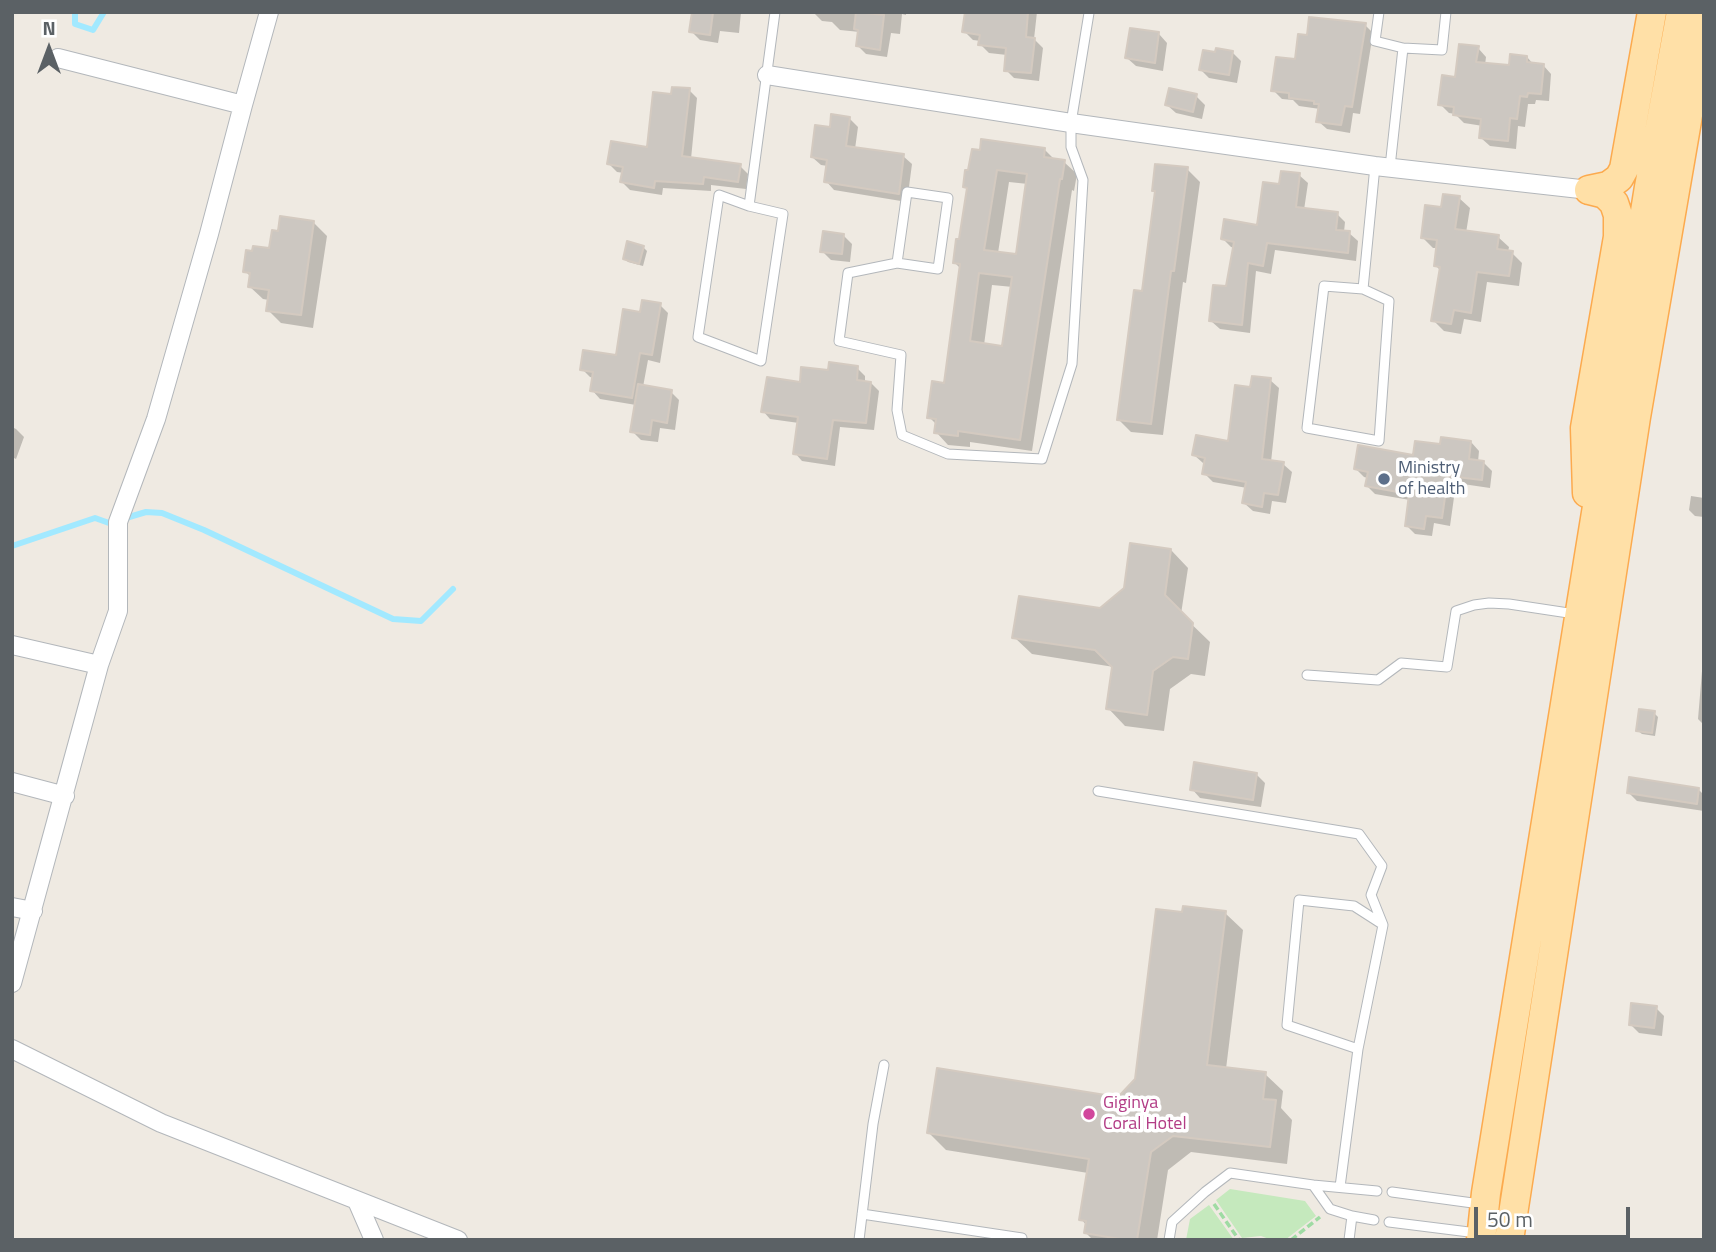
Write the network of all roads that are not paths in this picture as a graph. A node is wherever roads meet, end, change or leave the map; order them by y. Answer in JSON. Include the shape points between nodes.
{"nodes":[{"id":1,"x":269,"y":12,"type":"edge"},
{"id":2,"x":775,"y":12,"type":"edge"},
{"id":3,"x":1090,"y":12,"type":"edge"},
{"id":4,"x":1380,"y":12,"type":"edge"},
{"id":5,"x":1446,"y":12,"type":"edge"},
{"id":6,"x":1652,"y":12,"type":"edge"},
{"id":7,"x":1681,"y":12,"type":"edge"},
{"id":8,"x":1704,"y":22,"type":"edge"},
{"id":9,"x":1403,"y":48,"type":"junction"},
{"id":10,"x":58,"y":58,"type":"dead end"},
{"id":11,"x":767,"y":75,"type":"junction"},
{"id":12,"x":243,"y":105,"type":"junction"},
{"id":13,"x":1071,"y":123,"type":"junction"},
{"id":14,"x":1383,"y":167,"type":"junction"},
{"id":15,"x":1589,"y":190,"type":"junction"},
{"id":16,"x":749,"y":206,"type":"junction"},
{"id":17,"x":897,"y":263,"type":"junction"},
{"id":18,"x":1363,"y":289,"type":"junction"},
{"id":19,"x":1588,"y":562,"type":"junction"},
{"id":20,"x":1581,"y":614,"type":"junction"},
{"id":21,"x":12,"y":645,"type":"edge"},
{"id":22,"x":99,"y":666,"type":"junction"},
{"id":23,"x":1307,"y":675,"type":"dead end"},
{"id":24,"x":12,"y":782,"type":"edge"},
{"id":25,"x":1098,"y":791,"type":"dead end"},
{"id":26,"x":65,"y":796,"type":"junction"},
{"id":27,"x":12,"y":906,"type":"edge"},
{"id":28,"x":33,"y":911,"type":"junction"},
{"id":29,"x":1383,"y":925,"type":"junction"},
{"id":30,"x":12,"y":983,"type":"edge"},
{"id":31,"x":12,"y":1049,"type":"edge"},
{"id":32,"x":1358,"y":1049,"type":"junction"},
{"id":33,"x":884,"y":1065,"type":"dead end"},
{"id":34,"x":1313,"y":1185,"type":"junction"},
{"id":35,"x":1340,"y":1187,"type":"junction"},
{"id":36,"x":1377,"y":1191,"type":"dead end"},
{"id":37,"x":1392,"y":1192,"type":"dead end"},
{"id":38,"x":358,"y":1201,"type":"junction"},
{"id":39,"x":1486,"y":1204,"type":"junction"},
{"id":40,"x":862,"y":1214,"type":"junction"},
{"id":41,"x":1352,"y":1216,"type":"junction"},
{"id":42,"x":1374,"y":1220,"type":"dead end"},
{"id":43,"x":1389,"y":1222,"type":"dead end"},
{"id":44,"x":1022,"y":1238,"type":"edge"},
{"id":45,"x":1490,"y":1238,"type":"edge"},
{"id":46,"x":374,"y":1240,"type":"edge"},
{"id":47,"x":458,"y":1240,"type":"edge"},
{"id":48,"x":859,"y":1240,"type":"edge"},
{"id":49,"x":1169,"y":1240,"type":"edge"},
{"id":50,"x":1349,"y":1240,"type":"edge"}],
"edges":[{"from":1,"to":12,"type":"street"},
{"from":2,"to":11,"type":"lane"},
{"from":3,"to":13,"type":"lane"},
{"from":4,"to":9,"type":"lane","via":[[1375,41]]},
{"from":5,"to":9,"type":"lane","via":[[1441,50]]},
{"from":6,"to":15,"type":"main road","via":[[1624,169],[1608,186]]},
{"from":7,"to":19,"type":"main road"},
{"from":8,"to":45,"type":"main road"},
{"from":9,"to":14,"type":"lane"},
{"from":10,"to":12,"type":"street"},
{"from":11,"to":13,"type":"street"},
{"from":11,"to":16,"type":"lane"},
{"from":12,"to":22,"type":"street","via":[[156,419],[118,522],[118,611]]},
{"from":13,"to":14,"type":"street"},
{"from":13,"to":17,"type":"lane","via":[[1071,147],[1083,180],[1072,364],[1042,459],[948,454],[902,435],[897,410],[901,355],[839,341],[848,273]]},
{"from":14,"to":15,"type":"street"},
{"from":14,"to":18,"type":"lane"},
{"from":15,"to":19,"type":"main road","via":[[1605,194],[1614,203],[1618,237],[1585,428]]},
{"from":16,"to":16,"type":"lane","via":[[783,214],[761,361],[698,337],[719,195]]},
{"from":17,"to":17,"type":"lane","via":[[907,192],[948,198],[938,269]]},
{"from":18,"to":18,"type":"lane","via":[[1389,301],[1379,441],[1307,428],[1324,286]]},
{"from":19,"to":20,"type":"main road"},
{"from":20,"to":23,"type":"lane","via":[[1509,604],[1474,605],[1456,611],[1447,667],[1401,663],[1378,680]]},
{"from":20,"to":39,"type":"main road"},
{"from":21,"to":22,"type":"street"},
{"from":22,"to":26,"type":"street"},
{"from":24,"to":26,"type":"street"},
{"from":25,"to":29,"type":"lane","via":[[1359,834],[1382,866],[1371,895]]},
{"from":26,"to":28,"type":"street"},
{"from":27,"to":28,"type":"street"},
{"from":28,"to":30,"type":"street"},
{"from":29,"to":32,"type":"lane"},
{"from":29,"to":32,"type":"lane","via":[[1354,906],[1299,900],[1287,1025]]},
{"from":31,"to":38,"type":"street","via":[[161,1123]]},
{"from":32,"to":35,"type":"lane"},
{"from":33,"to":40,"type":"lane"},
{"from":34,"to":35,"type":"lane"},
{"from":34,"to":41,"type":"lane","via":[[1330,1209]]},
{"from":34,"to":49,"type":"lane","via":[[1230,1174],[1172,1223]]},
{"from":35,"to":36,"type":"lane"},
{"from":37,"to":39,"type":"lane"},
{"from":38,"to":46,"type":"street"},
{"from":38,"to":47,"type":"street"},
{"from":39,"to":45,"type":"main road"},
{"from":40,"to":44,"type":"lane"},
{"from":40,"to":48,"type":"lane"},
{"from":41,"to":42,"type":"lane"},
{"from":41,"to":50,"type":"lane"},
{"from":43,"to":45,"type":"lane"}]}
